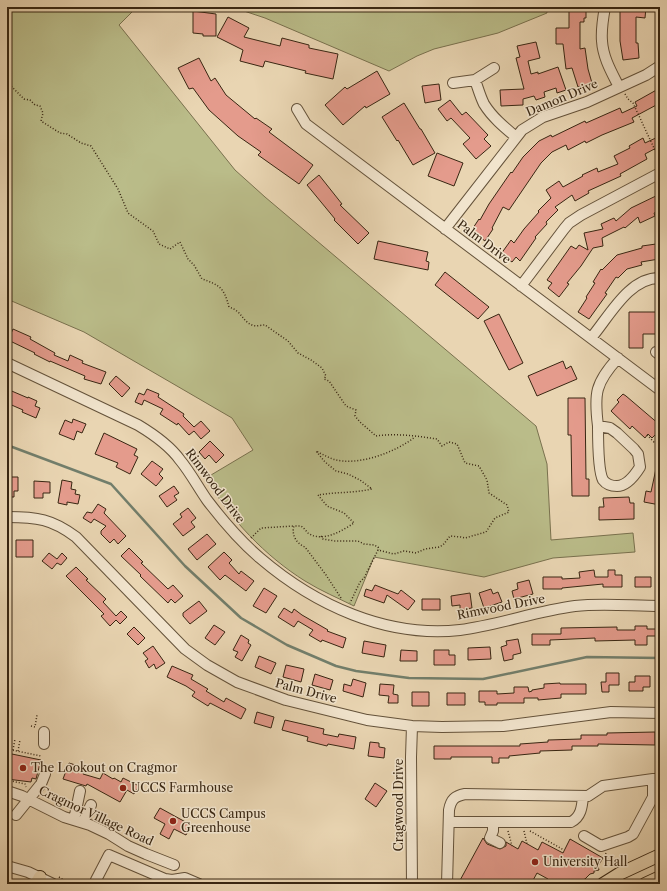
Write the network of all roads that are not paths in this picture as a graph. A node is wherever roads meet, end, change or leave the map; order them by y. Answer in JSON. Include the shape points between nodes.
{"nodes":[{"id":1,"x":604,"y":7,"type":"edge"},
{"id":2,"x":660,"y":66,"type":"edge"},
{"id":3,"x":494,"y":68,"type":"dead end"},
{"id":4,"x":474,"y":80,"type":"junction"},
{"id":5,"x":453,"y":83,"type":"dead end"},
{"id":6,"x":622,"y":90,"type":"junction"},
{"id":7,"x":297,"y":109,"type":"dead end"},
{"id":8,"x":516,"y":137,"type":"junction"},
{"id":9,"x":660,"y":173,"type":"edge"},
{"id":10,"x":445,"y":229,"type":"junction"},
{"id":11,"x":660,"y":278,"type":"edge"},
{"id":12,"x":521,"y":286,"type":"junction"},
{"id":13,"x":591,"y":338,"type":"junction"},
{"id":14,"x":618,"y":358,"type":"junction"},
{"id":15,"x":7,"y":363,"type":"edge"},
{"id":16,"x":660,"y":390,"type":"edge"},
{"id":17,"x":598,"y":426,"type":"junction"},
{"id":18,"x":7,"y":518,"type":"edge"},
{"id":19,"x":660,"y":606,"type":"edge"},
{"id":20,"x":660,"y":713,"type":"edge"},
{"id":21,"x":412,"y":726,"type":"junction"},
{"id":22,"x":44,"y":732,"type":"dead end"},
{"id":23,"x":44,"y":744,"type":"dead end"},
{"id":24,"x":45,"y":774,"type":"dead end"},
{"id":25,"x":657,"y":779,"type":"edge"},
{"id":26,"x":80,"y":791,"type":"dead end"},
{"id":27,"x":7,"y":792,"type":"edge"},
{"id":28,"x":28,"y":796,"type":"junction"},
{"id":29,"x":582,"y":797,"type":"junction"},
{"id":30,"x":91,"y":805,"type":"dead end"},
{"id":31,"x":16,"y":815,"type":"dead end"},
{"id":32,"x":78,"y":821,"type":"junction"},
{"id":33,"x":449,"y":822,"type":"junction"},
{"id":34,"x":493,"y":822,"type":"junction"},
{"id":35,"x":584,"y":836,"type":"dead end"},
{"id":36,"x":500,"y":843,"type":"dead end"},
{"id":37,"x":660,"y":855,"type":"edge"},
{"id":38,"x":174,"y":865,"type":"dead end"},
{"id":39,"x":7,"y":866,"type":"edge"},
{"id":40,"x":660,"y":877,"type":"edge"},
{"id":41,"x":38,"y":882,"type":"edge"},
{"id":42,"x":196,"y":883,"type":"edge"},
{"id":43,"x":53,"y":884,"type":"edge"},
{"id":44,"x":100,"y":884,"type":"edge"},
{"id":45,"x":412,"y":884,"type":"edge"},
{"id":46,"x":447,"y":884,"type":"edge"},
{"id":47,"x":603,"y":884,"type":"edge"},
{"id":48,"x":645,"y":884,"type":"edge"}],
"edges":[{"from":1,"to":6,"type":"street","via":[[602,42],[608,63]]},
{"from":2,"to":6,"type":"street","name":"Damon Drive"},
{"from":3,"to":4,"type":"street"},
{"from":4,"to":5,"type":"street"},
{"from":4,"to":8,"type":"street","via":[[487,108]]},
{"from":6,"to":8,"type":"street","name":"Damon Drive","via":[[544,117],[522,130]]},
{"from":7,"to":10,"type":"street","name":"Palm Drive","via":[[306,124]]},
{"from":8,"to":10,"type":"street","name":"Damon Drive"},
{"from":9,"to":12,"type":"street","via":[[570,223]]},
{"from":10,"to":12,"type":"street","name":"Palm Drive"},
{"from":11,"to":13,"type":"street","via":[[648,280],[632,288]]},
{"from":12,"to":13,"type":"street","name":"Palm Drive"},
{"from":13,"to":14,"type":"street","name":"Palm Drive"},
{"from":14,"to":16,"type":"street","name":"Palm Drive"},
{"from":14,"to":17,"type":"street","via":[[606,372],[596,393]]},
{"from":15,"to":19,"type":"street","name":"Rimwood Drive","via":[[149,432],[179,458],[220,517],[257,556],[304,590],[348,613],[396,628],[442,631],[476,627],[576,606]]},
{"from":17,"to":17,"type":"street","via":[[610,428],[638,454],[640,467],[627,483],[615,486],[604,481],[600,471]]},
{"from":18,"to":21,"type":"street","name":"Palm Drive","via":[[35,518],[67,530],[185,649],[237,682],[268,695],[325,710],[367,720]]},
{"from":20,"to":21,"type":"street","name":"Palm Drive","via":[[611,712],[504,726]]},
{"from":21,"to":45,"type":"street","name":"Cragwood Drive"},
{"from":22,"to":23,"type":"street"},
{"from":24,"to":28,"type":"street","via":[[42,784]]},
{"from":25,"to":29,"type":"street","via":[[603,786]]},
{"from":25,"to":35,"type":"street","via":[[653,797],[633,834],[601,846]]},
{"from":26,"to":32,"type":"street"},
{"from":27,"to":28,"type":"street","name":"Cragmor Village Road"},
{"from":28,"to":31,"type":"street"},
{"from":28,"to":32,"type":"street","name":"Cragmor Village Road","via":[[64,817]]},
{"from":29,"to":33,"type":"street","via":[[460,795],[451,802]]},
{"from":29,"to":34,"type":"street","via":[[581,812],[571,822]]},
{"from":30,"to":32,"type":"street"},
{"from":32,"to":38,"type":"street","name":"Cragmor Village Road"},
{"from":33,"to":34,"type":"street"},
{"from":33,"to":46,"type":"street"},
{"from":34,"to":36,"type":"street","via":[[490,838]]},
{"from":37,"to":47,"type":"main road"},
{"from":39,"to":41,"type":"street"},
{"from":40,"to":48,"type":"main road"},
{"from":41,"to":43,"type":"street"},
{"from":42,"to":44,"type":"street","via":[[185,878],[165,879],[109,855],[96,880]]}]}
